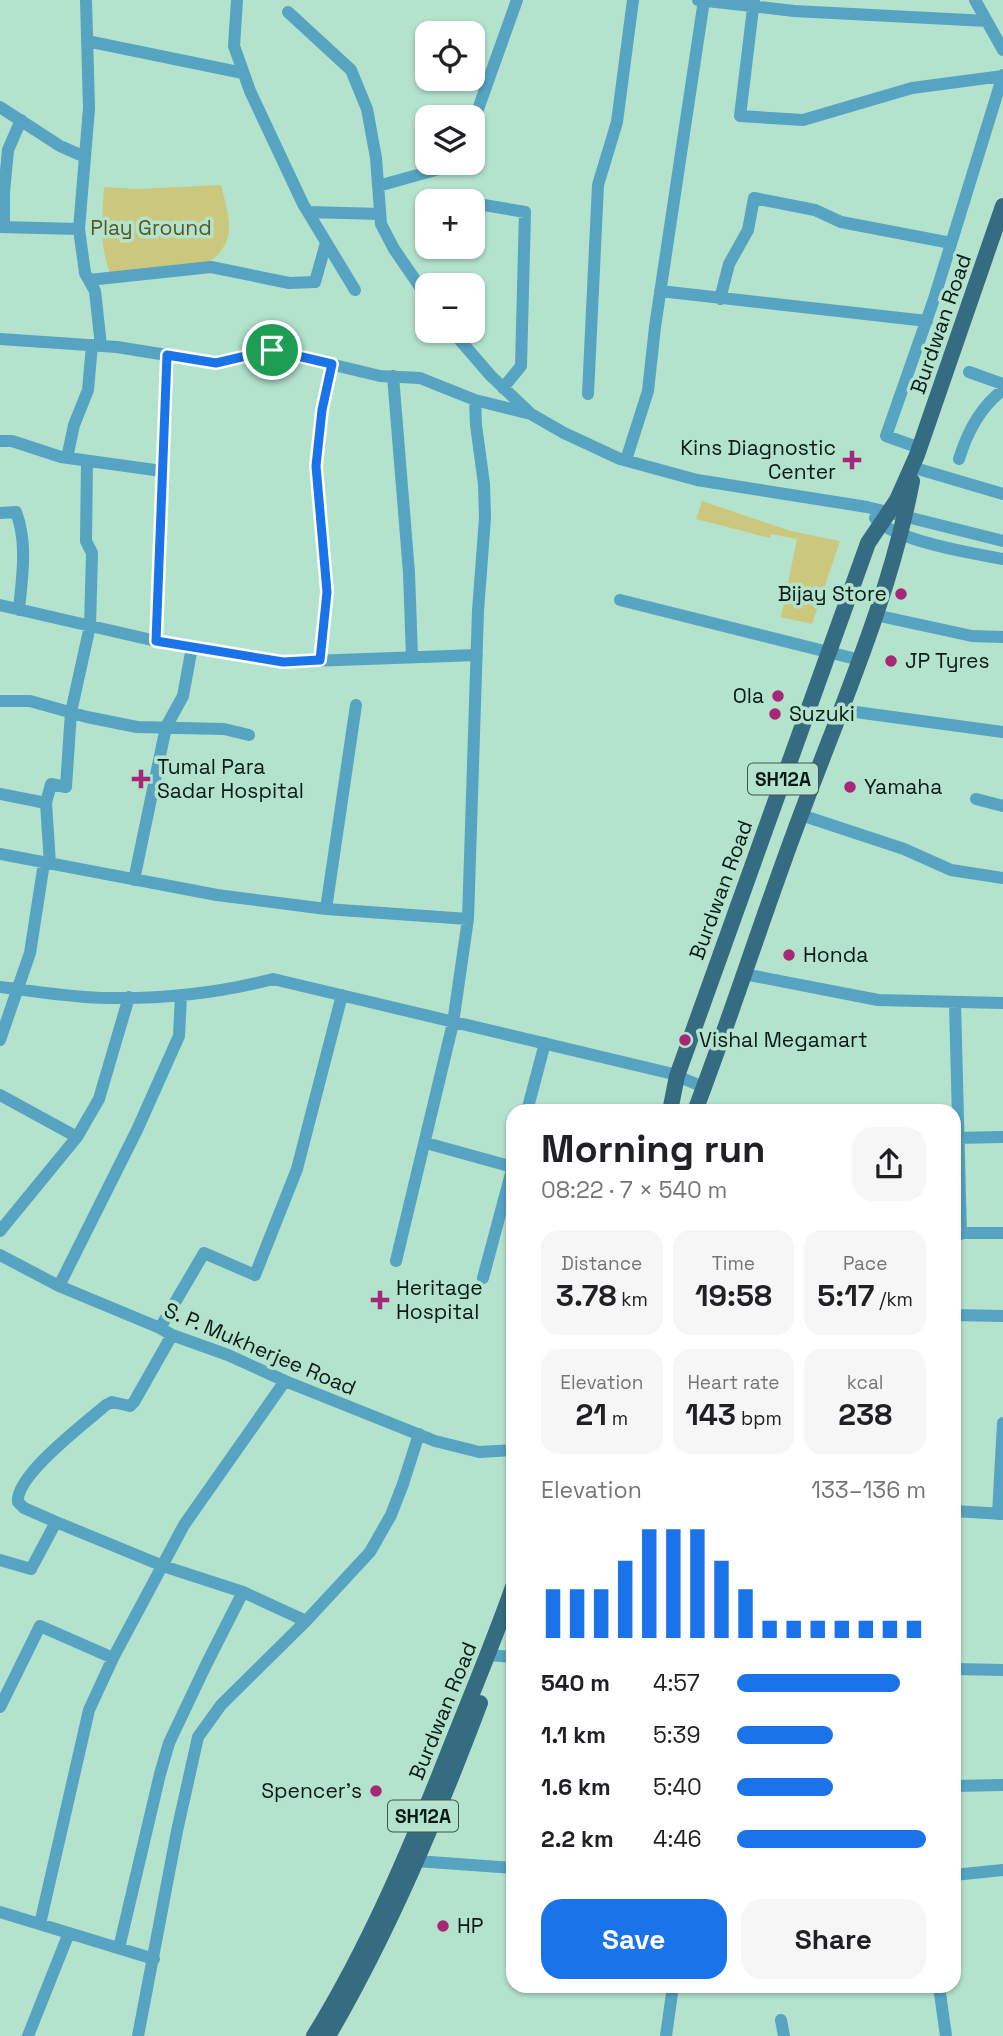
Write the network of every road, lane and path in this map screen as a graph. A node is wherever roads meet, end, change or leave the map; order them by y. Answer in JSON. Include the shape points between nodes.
{"nodes":[{"id":1,"x":86,"y":0,"type":"edge"},
{"id":2,"x":237,"y":0,"type":"edge"},
{"id":3,"x":517,"y":0,"type":"edge"},
{"id":4,"x":633,"y":0,"type":"edge"},
{"id":5,"x":698,"y":0,"type":"edge"},
{"id":6,"x":704,"y":0,"type":"edge"},
{"id":7,"x":975,"y":0,"type":"edge"},
{"id":8,"x":754,"y":3,"type":"edge"},
{"id":9,"x":288,"y":12,"type":"dead end"},
{"id":10,"x":987,"y":21,"type":"junction"},
{"id":11,"x":87,"y":40,"type":"junction"},
{"id":12,"x":1003,"y":50,"type":"edge"},
{"id":13,"x":243,"y":73,"type":"junction"},
{"id":14,"x":1003,"y":76,"type":"edge"},
{"id":15,"x":480,"y":105,"type":"edge"},
{"id":16,"x":0,"y":107,"type":"edge"},
{"id":17,"x":21,"y":120,"type":"junction"},
{"id":18,"x":85,"y":157,"type":"junction"},
{"id":19,"x":417,"y":175,"type":"edge"},
{"id":20,"x":378,"y":186,"type":"junction"},
{"id":21,"x":485,"y":205,"type":"edge"},
{"id":22,"x":1003,"y":206,"type":"edge"},
{"id":23,"x":307,"y":212,"type":"junction"},
{"id":24,"x":380,"y":214,"type":"junction"},
{"id":25,"x":2,"y":227,"type":"edge"},
{"id":26,"x":79,"y":229,"type":"junction"},
{"id":27,"x":326,"y":243,"type":"junction"},
{"id":28,"x":951,"y":243,"type":"junction"},
{"id":29,"x":415,"y":279,"type":"edge"},
{"id":30,"x":89,"y":280,"type":"junction"},
{"id":31,"x":355,"y":290,"type":"dead end"},
{"id":32,"x":660,"y":291,"type":"junction"},
{"id":33,"x":720,"y":299,"type":"junction"},
{"id":34,"x":926,"y":321,"type":"junction"},
{"id":35,"x":0,"y":339,"type":"edge"},
{"id":36,"x":463,"y":343,"type":"edge"},
{"id":37,"x":97,"y":345,"type":"junction"},
{"id":38,"x":167,"y":355,"type":"junction"},
{"id":39,"x":332,"y":364,"type":"junction"},
{"id":40,"x":970,"y":372,"type":"dead end"},
{"id":41,"x":393,"y":376,"type":"junction"},
{"id":42,"x":1003,"y":384,"type":"edge"},
{"id":43,"x":503,"y":388,"type":"junction"},
{"id":44,"x":1003,"y":390,"type":"edge"},
{"id":45,"x":588,"y":394,"type":"dead end"},
{"id":46,"x":475,"y":400,"type":"junction"},
{"id":47,"x":531,"y":414,"type":"junction"},
{"id":48,"x":0,"y":441,"type":"edge"},
{"id":49,"x":917,"y":457,"type":"junction"},
{"id":50,"x":66,"y":458,"type":"junction"},
{"id":51,"x":959,"y":459,"type":"dead end"},
{"id":52,"x":626,"y":460,"type":"junction"},
{"id":53,"x":87,"y":461,"type":"junction"},
{"id":54,"x":162,"y":471,"type":"junction"},
{"id":55,"x":1003,"y":495,"type":"edge"},
{"id":56,"x":0,"y":513,"type":"edge"},
{"id":57,"x":883,"y":518,"type":"junction"},
{"id":58,"x":905,"y":518,"type":"junction"},
{"id":59,"x":900,"y":534,"type":"junction"},
{"id":60,"x":1003,"y":541,"type":"edge"},
{"id":61,"x":1003,"y":559,"type":"edge"},
{"id":62,"x":620,"y":600,"type":"dead end"},
{"id":63,"x":0,"y":606,"type":"edge"},
{"id":64,"x":19,"y":610,"type":"junction"},
{"id":65,"x":875,"y":615,"type":"junction"},
{"id":66,"x":90,"y":626,"type":"junction"},
{"id":67,"x":1003,"y":637,"type":"edge"},
{"id":68,"x":156,"y":641,"type":"junction"},
{"id":69,"x":192,"y":647,"type":"junction"},
{"id":70,"x":829,"y":651,"type":"junction"},
{"id":71,"x":477,"y":655,"type":"junction"},
{"id":72,"x":412,"y":657,"type":"junction"},
{"id":73,"x":320,"y":660,"type":"junction"},
{"id":74,"x":860,"y":660,"type":"junction"},
{"id":75,"x":0,"y":701,"type":"edge"},
{"id":76,"x":356,"y":705,"type":"dead end"},
{"id":77,"x":841,"y":710,"type":"junction"},
{"id":78,"x":71,"y":712,"type":"junction"},
{"id":79,"x":166,"y":727,"type":"junction"},
{"id":80,"x":1003,"y":732,"type":"edge"},
{"id":81,"x":249,"y":735,"type":"dead end"},
{"id":82,"x":0,"y":794,"type":"edge"},
{"id":83,"x":976,"y":799,"type":"dead end"},
{"id":84,"x":46,"y":803,"type":"junction"},
{"id":85,"x":1003,"y":806,"type":"edge"},
{"id":86,"x":801,"y":815,"type":"junction"},
{"id":87,"x":0,"y":854,"type":"edge"},
{"id":88,"x":47,"y":864,"type":"junction"},
{"id":89,"x":1003,"y":878,"type":"edge"},
{"id":90,"x":134,"y":880,"type":"junction"},
{"id":91,"x":326,"y":909,"type":"junction"},
{"id":92,"x":468,"y":919,"type":"junction"},
{"id":93,"x":744,"y":974,"type":"junction"},
{"id":94,"x":0,"y":987,"type":"edge"},
{"id":95,"x":19,"y":989,"type":"junction"},
{"id":96,"x":181,"y":995,"type":"junction"},
{"id":97,"x":342,"y":995,"type":"junction"},
{"id":98,"x":128,"y":998,"type":"junction"},
{"id":99,"x":955,"y":1003,"type":"junction"},
{"id":100,"x":1003,"y":1003,"type":"edge"},
{"id":101,"x":453,"y":1023,"type":"junction"},
{"id":102,"x":0,"y":1040,"type":"edge"},
{"id":103,"x":545,"y":1043,"type":"junction"},
{"id":104,"x":677,"y":1076,"type":"junction"},
{"id":105,"x":704,"y":1087,"type":"junction"},
{"id":106,"x":0,"y":1095,"type":"edge"},
{"id":107,"x":529,"y":1104,"type":"edge"},
{"id":108,"x":671,"y":1104,"type":"edge"},
{"id":109,"x":698,"y":1104,"type":"edge"},
{"id":110,"x":956,"y":1104,"type":"edge"},
{"id":111,"x":77,"y":1137,"type":"junction"},
{"id":112,"x":1003,"y":1137,"type":"edge"},
{"id":113,"x":961,"y":1138,"type":"edge"},
{"id":114,"x":426,"y":1143,"type":"junction"},
{"id":115,"x":506,"y":1164,"type":"edge"},
{"id":116,"x":506,"y":1191,"type":"edge"},
{"id":117,"x":0,"y":1231,"type":"edge"},
{"id":118,"x":961,"y":1233,"type":"edge"},
{"id":119,"x":1003,"y":1233,"type":"edge"},
{"id":120,"x":0,"y":1255,"type":"edge"},
{"id":121,"x":396,"y":1261,"type":"dead end"},
{"id":122,"x":482,"y":1278,"type":"dead end"},
{"id":123,"x":59,"y":1286,"type":"junction"},
{"id":124,"x":961,"y":1315,"type":"edge"},
{"id":125,"x":1003,"y":1316,"type":"edge"},
{"id":126,"x":160,"y":1328,"type":"junction"},
{"id":127,"x":172,"y":1335,"type":"junction"},
{"id":128,"x":285,"y":1381,"type":"junction"},
{"id":129,"x":1003,"y":1423,"type":"edge"},
{"id":130,"x":419,"y":1434,"type":"junction"},
{"id":131,"x":506,"y":1450,"type":"edge"},
{"id":132,"x":961,"y":1511,"type":"edge"},
{"id":133,"x":1000,"y":1514,"type":"edge"},
{"id":134,"x":56,"y":1522,"type":"junction"},
{"id":135,"x":0,"y":1560,"type":"edge"},
{"id":136,"x":163,"y":1566,"type":"junction"},
{"id":137,"x":243,"y":1592,"type":"junction"},
{"id":138,"x":306,"y":1621,"type":"junction"},
{"id":139,"x":506,"y":1624,"type":"edge"},
{"id":140,"x":506,"y":1638,"type":"edge"},
{"id":141,"x":500,"y":1656,"type":"edge"},
{"id":142,"x":113,"y":1658,"type":"junction"},
{"id":143,"x":961,"y":1669,"type":"edge"},
{"id":144,"x":1003,"y":1670,"type":"edge"},
{"id":145,"x":0,"y":1707,"type":"edge"},
{"id":146,"x":1003,"y":1785,"type":"edge"},
{"id":147,"x":961,"y":1786,"type":"edge"},
{"id":148,"x":416,"y":1861,"type":"junction"},
{"id":149,"x":506,"y":1867,"type":"edge"},
{"id":150,"x":1003,"y":1870,"type":"edge"},
{"id":151,"x":961,"y":1874,"type":"edge"},
{"id":152,"x":0,"y":1912,"type":"edge"},
{"id":153,"x":40,"y":1924,"type":"junction"},
{"id":154,"x":69,"y":1933,"type":"junction"},
{"id":155,"x":119,"y":1948,"type":"junction"},
{"id":156,"x":154,"y":1959,"type":"junction"},
{"id":157,"x":672,"y":1993,"type":"edge"},
{"id":158,"x":940,"y":1993,"type":"edge"},
{"id":159,"x":781,"y":2020,"type":"dead end"},
{"id":160,"x":28,"y":2036,"type":"edge"},
{"id":161,"x":138,"y":2036,"type":"edge"},
{"id":162,"x":314,"y":2036,"type":"edge"},
{"id":163,"x":328,"y":2036,"type":"edge"},
{"id":164,"x":666,"y":2036,"type":"edge"},
{"id":165,"x":784,"y":2036,"type":"edge"},
{"id":166,"x":946,"y":2036,"type":"edge"}],
"edges":[{"from":1,"to":11,"type":"street"},
{"from":2,"to":13,"type":"street","via":[[234,46]]},
{"from":3,"to":15,"type":"street"},
{"from":4,"to":45,"type":"street","via":[[617,122],[598,185]]},
{"from":5,"to":6,"type":"street"},
{"from":6,"to":8,"type":"street"},
{"from":6,"to":32,"type":"street"},
{"from":7,"to":10,"type":"street"},
{"from":8,"to":10,"type":"street","via":[[794,10]]},
{"from":8,"to":14,"type":"street","via":[[740,116],[803,120],[912,88]]},
{"from":9,"to":20,"type":"street","via":[[351,70],[367,109]]},
{"from":10,"to":12,"type":"street"},
{"from":11,"to":13,"type":"street"},
{"from":11,"to":18,"type":"street"},
{"from":13,"to":23,"type":"street"},
{"from":14,"to":28,"type":"street"},
{"from":16,"to":17,"type":"street"},
{"from":17,"to":18,"type":"street"},
{"from":17,"to":25,"type":"street","via":[[8,150]]},
{"from":18,"to":26,"type":"street"},
{"from":19,"to":20,"type":"street"},
{"from":20,"to":24,"type":"street"},
{"from":21,"to":43,"type":"street","via":[[525,212],[521,366]]},
{"from":22,"to":49,"type":"main road","name":"Burdwan Road","number":"SH12A"},
{"from":23,"to":24,"type":"street"},
{"from":23,"to":27,"type":"street"},
{"from":24,"to":29,"type":"street","via":[[381,224]]},
{"from":25,"to":26,"type":"street"},
{"from":26,"to":30,"type":"street"},
{"from":27,"to":30,"type":"street","via":[[315,282],[289,283],[211,267]]},
{"from":27,"to":31,"type":"street"},
{"from":28,"to":33,"type":"street","via":[[841,222],[815,210],[754,198],[748,230],[729,264]]},
{"from":28,"to":34,"type":"street"},
{"from":30,"to":37,"type":"street","via":[[95,291]]},
{"from":32,"to":33,"type":"street"},
{"from":32,"to":52,"type":"street","via":[[648,391]]},
{"from":33,"to":34,"type":"street"},
{"from":34,"to":49,"type":"street","via":[[886,436]]},
{"from":35,"to":37,"type":"street"},
{"from":36,"to":43,"type":"street"},
{"from":37,"to":38,"type":"street"},
{"from":37,"to":50,"type":"street"},
{"from":38,"to":39,"type":"street","via":[[216,363],[272,350]]},
{"from":38,"to":54,"type":"street"},
{"from":39,"to":41,"type":"street"},
{"from":39,"to":73,"type":"street","via":[[316,466],[327,592]]},
{"from":40,"to":42,"type":"street"},
{"from":41,"to":46,"type":"street","via":[[420,378]]},
{"from":41,"to":72,"type":"street"},
{"from":43,"to":47,"type":"street"},
{"from":44,"to":51,"type":"street","via":[[981,413]]},
{"from":46,"to":47,"type":"street"},
{"from":46,"to":71,"type":"street","via":[[485,517]]},
{"from":47,"to":52,"type":"street"},
{"from":48,"to":50,"type":"street"},
{"from":49,"to":55,"type":"street"},
{"from":49,"to":57,"type":"main road","name":"Burdwan Road","number":"SH12A"},
{"from":49,"to":58,"type":"main road","name":"Burdwan Road","number":"SH12A"},
{"from":50,"to":53,"type":"street"},
{"from":52,"to":57,"type":"street","via":[[697,480],[867,507]]},
{"from":53,"to":54,"type":"street"},
{"from":53,"to":66,"type":"street"},
{"from":54,"to":68,"type":"street"},
{"from":56,"to":64,"type":"street","via":[[16,512],[22,530]]},
{"from":57,"to":58,"type":"street"},
{"from":57,"to":59,"type":"street"},
{"from":57,"to":70,"type":"main road","name":"Burdwan Road","number":"SH12A","via":[[868,543]]},
{"from":58,"to":59,"type":"main road","name":"Burdwan Road","number":"SH12A"},
{"from":58,"to":60,"type":"street"},
{"from":59,"to":61,"type":"street"},
{"from":59,"to":65,"type":"main road","name":"Burdwan Road","number":"SH12A"},
{"from":62,"to":70,"type":"street"},
{"from":63,"to":64,"type":"street"},
{"from":64,"to":66,"type":"street"},
{"from":65,"to":67,"type":"street","via":[[972,636]]},
{"from":65,"to":74,"type":"main road","name":"Burdwan Road","number":"SH12A"},
{"from":66,"to":68,"type":"street"},
{"from":66,"to":78,"type":"street"},
{"from":68,"to":69,"type":"street"},
{"from":69,"to":73,"type":"street","via":[[283,662]]},
{"from":69,"to":79,"type":"street","via":[[183,696]]},
{"from":70,"to":74,"type":"street"},
{"from":70,"to":104,"type":"main road","name":"Burdwan Road","number":"SH12A"},
{"from":71,"to":72,"type":"street"},
{"from":71,"to":92,"type":"street"},
{"from":72,"to":73,"type":"street"},
{"from":74,"to":77,"type":"main road","name":"Burdwan Road","number":"SH12A"},
{"from":75,"to":78,"type":"street","via":[[30,701]]},
{"from":76,"to":91,"type":"street"},
{"from":77,"to":80,"type":"street"},
{"from":77,"to":86,"type":"main road","name":"Burdwan Road","number":"SH12A"},
{"from":78,"to":79,"type":"street","via":[[137,726]]},
{"from":78,"to":84,"type":"street","via":[[66,787],[51,784]]},
{"from":79,"to":81,"type":"street","via":[[224,729]]},
{"from":79,"to":90,"type":"street"},
{"from":82,"to":84,"type":"street"},
{"from":83,"to":85,"type":"street"},
{"from":84,"to":88,"type":"street"},
{"from":86,"to":89,"type":"street","via":[[904,849],[951,870]]},
{"from":86,"to":93,"type":"main road","name":"Burdwan Road","number":"SH12A"},
{"from":87,"to":88,"type":"street"},
{"from":88,"to":90,"type":"street"},
{"from":88,"to":95,"type":"street"},
{"from":90,"to":91,"type":"street"},
{"from":91,"to":92,"type":"street"},
{"from":92,"to":101,"type":"street"},
{"from":93,"to":99,"type":"street","via":[[878,1000]]},
{"from":93,"to":105,"type":"main road","name":"Burdwan Road","number":"SH12A"},
{"from":94,"to":95,"type":"street"},
{"from":95,"to":98,"type":"street"},
{"from":95,"to":102,"type":"street"},
{"from":96,"to":97,"type":"street","via":[[274,979]]},
{"from":96,"to":98,"type":"street"},
{"from":96,"to":123,"type":"street","via":[[179,1036]]},
{"from":97,"to":101,"type":"street"},
{"from":97,"to":126,"type":"street","via":[[297,1170],[255,1275],[204,1253]]},
{"from":98,"to":111,"type":"street","via":[[99,1099]]},
{"from":99,"to":100,"type":"street"},
{"from":99,"to":110,"type":"street"},
{"from":101,"to":103,"type":"street"},
{"from":101,"to":114,"type":"street"},
{"from":103,"to":104,"type":"street"},
{"from":103,"to":107,"type":"street"},
{"from":104,"to":105,"type":"street"},
{"from":104,"to":108,"type":"main road","name":"Burdwan Road","number":"SH12A"},
{"from":105,"to":109,"type":"main road","name":"Burdwan Road","number":"SH12A"},
{"from":106,"to":111,"type":"street"},
{"from":111,"to":117,"type":"street"},
{"from":112,"to":113,"type":"street"},
{"from":114,"to":115,"type":"street"},
{"from":114,"to":121,"type":"street"},
{"from":116,"to":122,"type":"street"},
{"from":118,"to":119,"type":"street"},
{"from":120,"to":123,"type":"street","name":"S. P. Mukherjee Road"},
{"from":123,"to":126,"type":"street","name":"S. P. Mukherjee Road"},
{"from":124,"to":125,"type":"street"},
{"from":126,"to":127,"type":"street","name":"S. P. Mukherjee Road"},
{"from":127,"to":128,"type":"street","name":"S. P. Mukherjee Road"},
{"from":127,"to":134,"type":"street","via":[[130,1406],[106,1405],[29,1474],[18,1502]]},
{"from":128,"to":130,"type":"street","name":"S. P. Mukherjee Road"},
{"from":128,"to":136,"type":"street","via":[[184,1525]]},
{"from":129,"to":133,"type":"street"},
{"from":130,"to":131,"type":"street","name":"S. P. Mukherjee Road","via":[[479,1452]]},
{"from":130,"to":138,"type":"street","via":[[391,1515],[370,1552]]},
{"from":132,"to":133,"type":"street"},
{"from":134,"to":135,"type":"street","via":[[31,1569]]},
{"from":134,"to":136,"type":"street"},
{"from":136,"to":137,"type":"street"},
{"from":136,"to":142,"type":"street"},
{"from":137,"to":138,"type":"street"},
{"from":137,"to":155,"type":"street","via":[[169,1743]]},
{"from":138,"to":156,"type":"street","via":[[221,1705],[198,1737]]},
{"from":139,"to":141,"type":"main road","name":"Burdwan Road","number":"SH12A"},
{"from":140,"to":141,"type":"main road","name":"Burdwan Road","number":"SH12A"},
{"from":141,"to":148,"type":"main road","name":"Burdwan Road","number":"SH12A"},
{"from":141,"to":162,"type":"main road","name":"Burdwan Road","number":"SH12A","via":[[361,1952]]},
{"from":142,"to":145,"type":"street","via":[[40,1626]]},
{"from":142,"to":153,"type":"street","via":[[89,1710]]},
{"from":143,"to":144,"type":"street"},
{"from":146,"to":147,"type":"street"},
{"from":148,"to":149,"type":"street"},
{"from":148,"to":163,"type":"main road","name":"Burdwan Road","number":"SH12A"},
{"from":150,"to":151,"type":"street"},
{"from":152,"to":153,"type":"street"},
{"from":153,"to":154,"type":"street"},
{"from":154,"to":155,"type":"street"},
{"from":154,"to":160,"type":"street"},
{"from":155,"to":156,"type":"street"},
{"from":156,"to":161,"type":"street"},
{"from":157,"to":164,"type":"street"},
{"from":158,"to":166,"type":"street"},
{"from":159,"to":165,"type":"street"}]}
